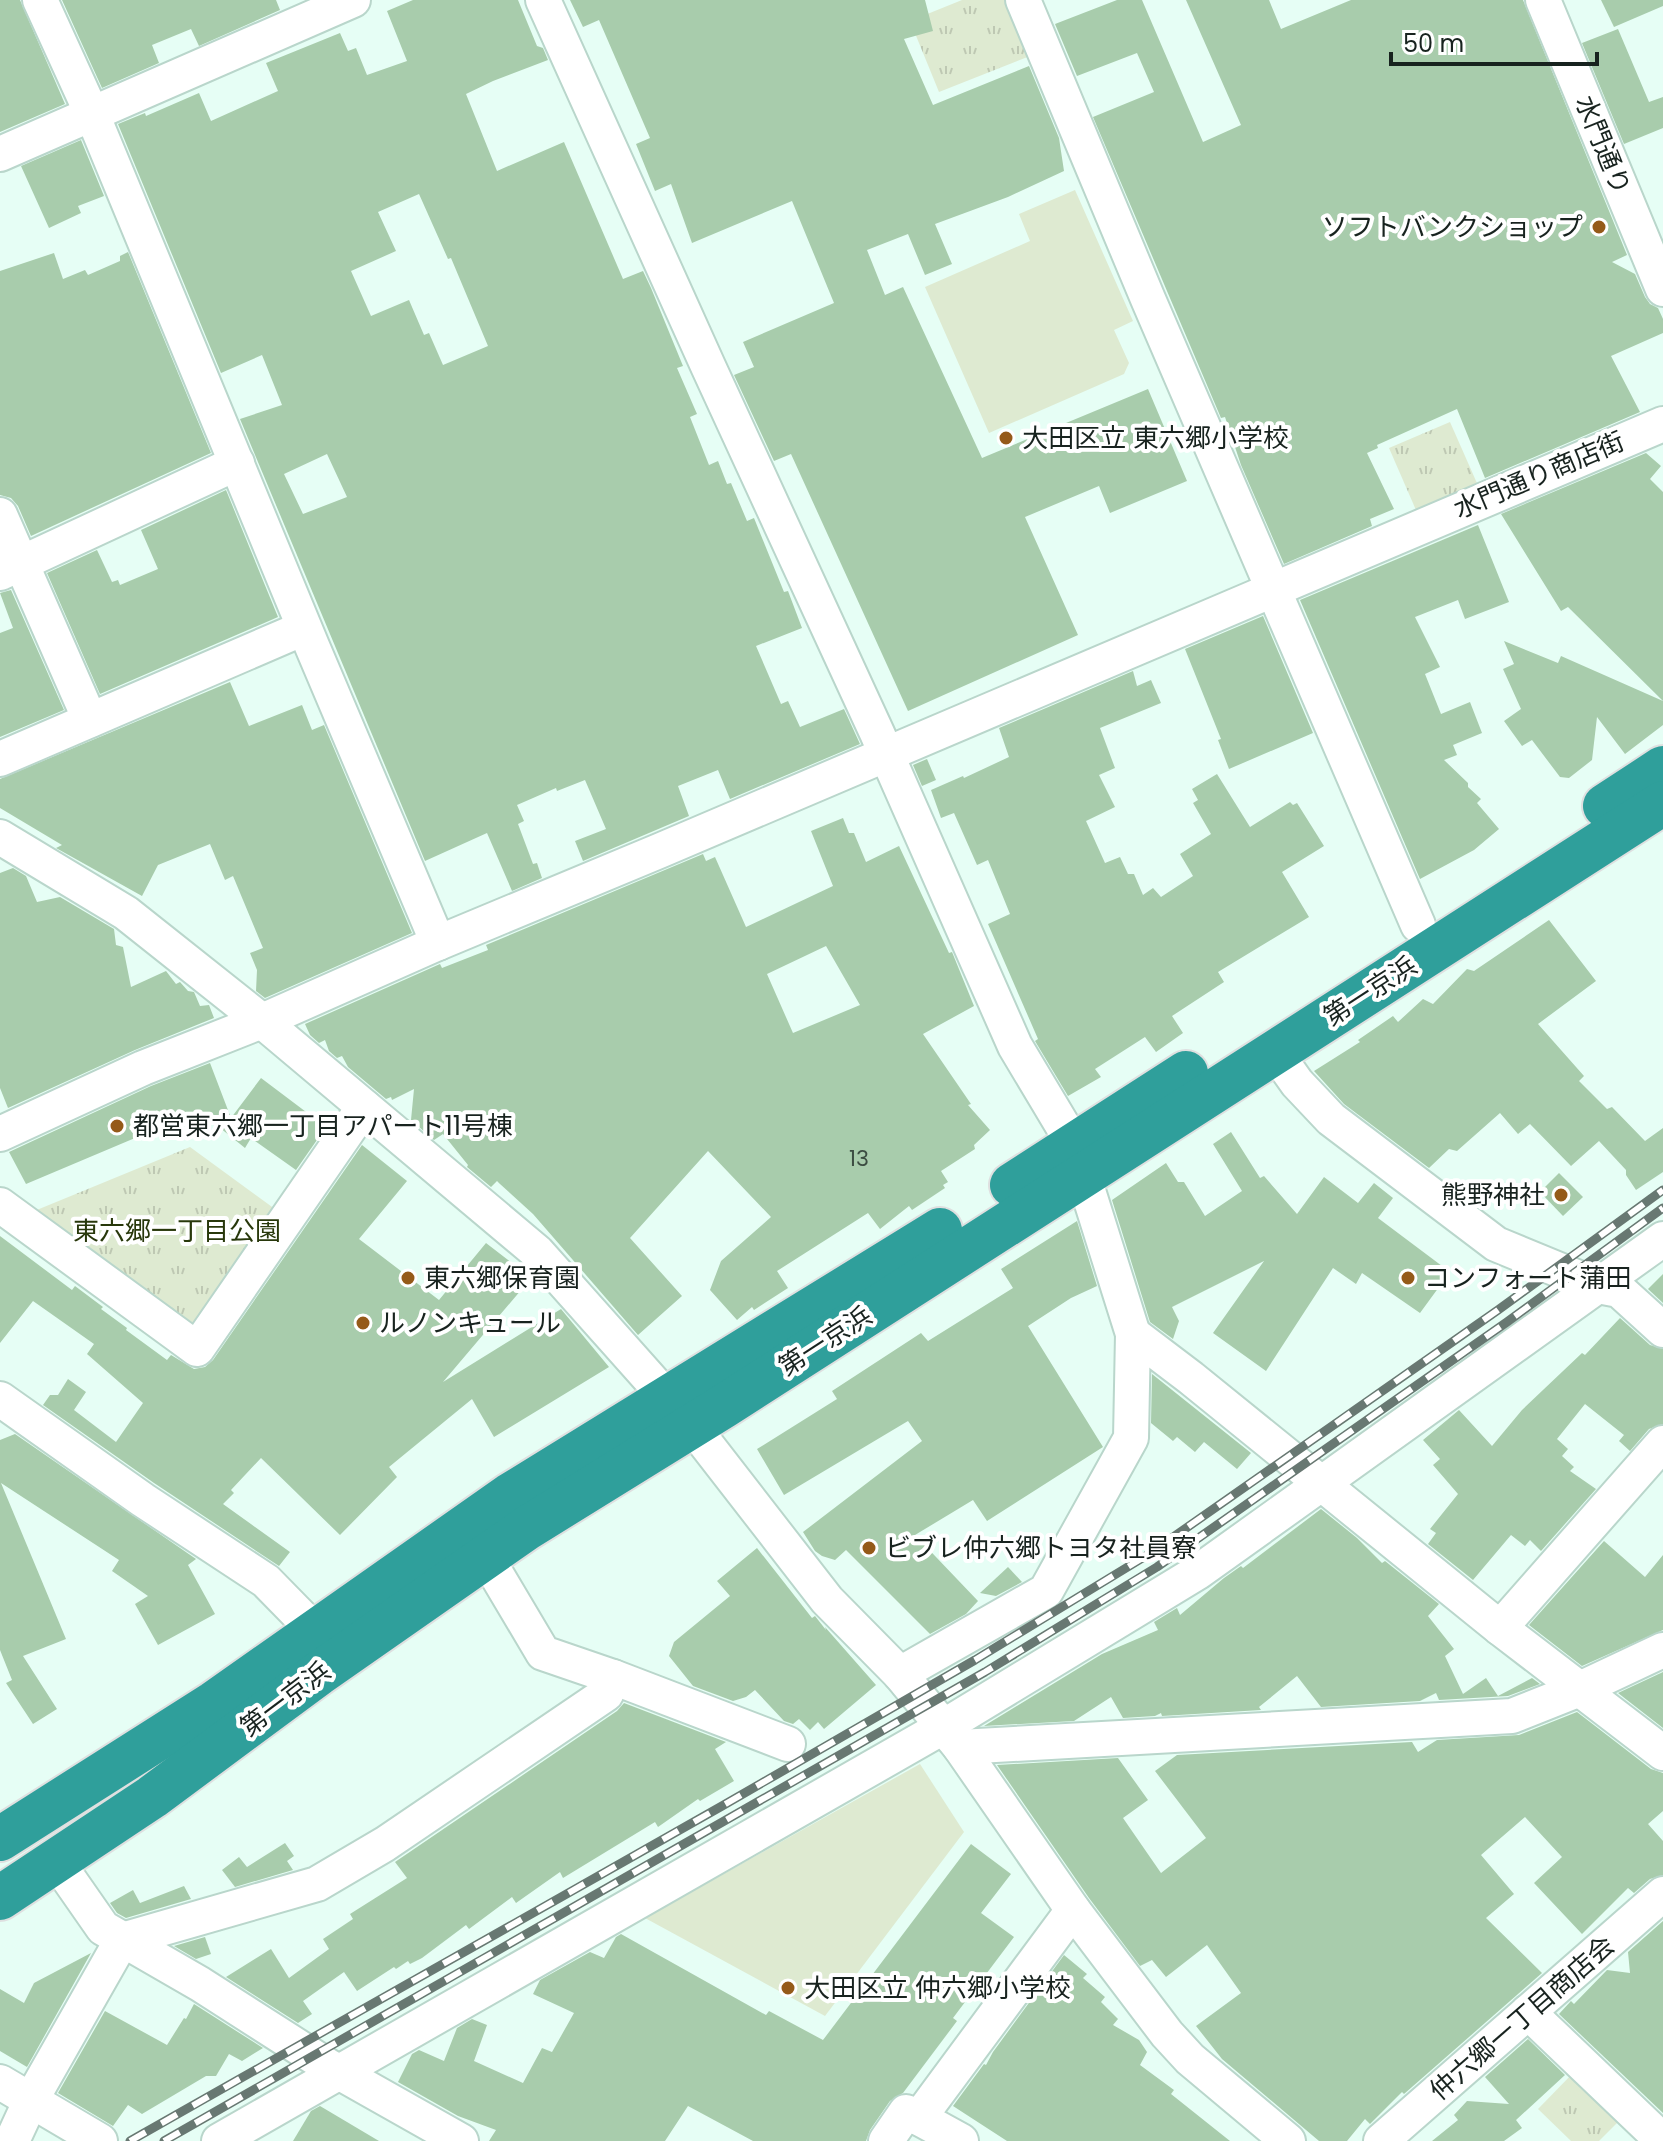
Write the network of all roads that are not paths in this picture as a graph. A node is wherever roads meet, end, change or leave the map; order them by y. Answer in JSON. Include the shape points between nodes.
{"nodes":[{"id":1,"x":40,"y":0,"type":"edge"},
{"id":2,"x":353,"y":0,"type":"edge"},
{"id":3,"x":543,"y":0,"type":"edge"},
{"id":4,"x":1023,"y":0,"type":"edge"},
{"id":5,"x":1543,"y":0,"type":"edge"},
{"id":6,"x":92,"y":114,"type":"junction"},
{"id":7,"x":0,"y":154,"type":"edge"},
{"id":8,"x":1663,"y":289,"type":"edge"},
{"id":9,"x":1663,"y":424,"type":"edge"},
{"id":10,"x":237,"y":463,"type":"junction"},
{"id":11,"x":0,"y":515,"type":"edge"},
{"id":12,"x":10,"y":568,"type":"edge"},
{"id":13,"x":1273,"y":589,"type":"junction"},
{"id":14,"x":304,"y":628,"type":"junction"},
{"id":15,"x":90,"y":720,"type":"junction"},
{"id":16,"x":886,"y":754,"type":"junction"},
{"id":17,"x":0,"y":759,"type":"edge"},
{"id":18,"x":1663,"y":768,"type":"edge"},
{"id":19,"x":1663,"y":803,"type":"edge"},
{"id":20,"x":0,"y":837,"type":"edge"},
{"id":21,"x":1418,"y":925,"type":"junction"},
{"id":22,"x":438,"y":943,"type":"junction"},
{"id":23,"x":262,"y":1021,"type":"junction"},
{"id":24,"x":1275,"y":1052,"type":"junction"},
{"id":25,"x":364,"y":1107,"type":"junction"},
{"id":26,"x":1,"y":1129,"type":"edge"},
{"id":27,"x":1078,"y":1158,"type":"junction"},
{"id":28,"x":0,"y":1205,"type":"edge"},
{"id":29,"x":1663,"y":1239,"type":"edge"},
{"id":30,"x":1598,"y":1286,"type":"junction"},
{"id":31,"x":1663,"y":1330,"type":"edge"},
{"id":32,"x":1133,"y":1334,"type":"junction"},
{"id":33,"x":0,"y":1399,"type":"edge"},
{"id":34,"x":680,"y":1413,"type":"junction"},
{"id":35,"x":1663,"y":1443,"type":"edge"},
{"id":36,"x":1321,"y":1484,"type":"junction"},
{"id":37,"x":486,"y":1557,"type":"junction"},
{"id":38,"x":1500,"y":1628,"type":"junction"},
{"id":39,"x":315,"y":1631,"type":"junction"},
{"id":40,"x":1663,"y":1650,"type":"edge"},
{"id":41,"x":900,"y":1674,"type":"junction"},
{"id":42,"x":613,"y":1677,"type":"junction"},
{"id":43,"x":1580,"y":1689,"type":"junction"},
{"id":44,"x":952,"y":1737,"type":"junction"},
{"id":45,"x":788,"y":1744,"type":"dead end"},
{"id":46,"x":1663,"y":1753,"type":"edge"},
{"id":47,"x":0,"y":1839,"type":"edge"},
{"id":48,"x":57,"y":1862,"type":"junction"},
{"id":49,"x":1663,"y":1894,"type":"edge"},
{"id":50,"x":0,"y":1898,"type":"edge"},
{"id":51,"x":1073,"y":1910,"type":"junction"},
{"id":52,"x":122,"y":1940,"type":"junction"},
{"id":53,"x":1528,"y":2012,"type":"junction"},
{"id":54,"x":338,"y":2072,"type":"junction"},
{"id":55,"x":0,"y":2082,"type":"edge"},
{"id":56,"x":31,"y":2100,"type":"junction"},
{"id":57,"x":919,"y":2118,"type":"junction"},
{"id":58,"x":12,"y":2141,"type":"edge"},
{"id":59,"x":100,"y":2141,"type":"edge"},
{"id":60,"x":219,"y":2141,"type":"edge"},
{"id":61,"x":461,"y":2141,"type":"edge"},
{"id":62,"x":886,"y":2141,"type":"edge"},
{"id":63,"x":961,"y":2141,"type":"edge"},
{"id":64,"x":1288,"y":2141,"type":"edge"},
{"id":65,"x":1381,"y":2141,"type":"edge"},
{"id":66,"x":1663,"y":2141,"type":"edge"}],
"edges":[{"from":1,"to":6,"type":"street"},
{"from":2,"to":6,"type":"street"},
{"from":3,"to":16,"type":"street"},
{"from":4,"to":13,"type":"street"},
{"from":5,"to":8,"type":"street","name":"水門通り"},
{"from":6,"to":7,"type":"street"},
{"from":6,"to":10,"type":"street"},
{"from":9,"to":13,"type":"street","name":"水門通り商店街"},
{"from":10,"to":12,"type":"street"},
{"from":10,"to":14,"type":"street"},
{"from":11,"to":12,"type":"street"},
{"from":12,"to":15,"type":"street"},
{"from":13,"to":16,"type":"street","name":"水門通り商店街"},
{"from":13,"to":21,"type":"street"},
{"from":14,"to":15,"type":"street"},
{"from":14,"to":22,"type":"street"},
{"from":15,"to":17,"type":"street"},
{"from":16,"to":22,"type":"street","name":"水門通り商店街"},
{"from":16,"to":27,"type":"street","via":[[1015,1046]]},
{"from":18,"to":21,"type":"highway","name":"第一京浜"},
{"from":19,"to":24,"type":"highway","name":"第一京浜"},
{"from":20,"to":23,"type":"street","via":[[126,913]]},
{"from":21,"to":27,"type":"highway","name":"第一京浜"},
{"from":22,"to":23,"type":"street","name":"水門通り商店街"},
{"from":23,"to":25,"type":"street"},
{"from":23,"to":26,"type":"street","name":"水門通り商店街"},
{"from":24,"to":27,"type":"highway","name":"第一京浜"},
{"from":24,"to":30,"type":"street","via":[[1331,1119],[1496,1244]]},
{"from":25,"to":28,"type":"street","via":[[197,1349]]},
{"from":25,"to":34,"type":"street","via":[[537,1252]]},
{"from":27,"to":32,"type":"street"},
{"from":27,"to":34,"type":"highway","name":"第一京浜","via":[[937,1232]]},
{"from":29,"to":30,"type":"street"},
{"from":30,"to":31,"type":"street","via":[[1619,1290]]},
{"from":30,"to":36,"type":"street"},
{"from":32,"to":36,"type":"street"},
{"from":32,"to":41,"type":"street","via":[[1131,1438],[1046,1591]]},
{"from":33,"to":39,"type":"street","via":[[266,1581]]},
{"from":34,"to":37,"type":"highway","name":"第一京浜","via":[[578,1495]]},
{"from":34,"to":39,"type":"highway","name":"第一京浜","via":[[510,1495]]},
{"from":34,"to":41,"type":"street","via":[[827,1600]]},
{"from":35,"to":38,"type":"street"},
{"from":36,"to":38,"type":"street"},
{"from":36,"to":44,"type":"street"},
{"from":37,"to":42,"type":"street","via":[[543,1653]]},
{"from":37,"to":48,"type":"highway","name":"第一京浜"},
{"from":38,"to":43,"type":"street"},
{"from":39,"to":47,"type":"highway","name":"第一京浜","via":[[214,1703]]},
{"from":40,"to":43,"type":"street"},
{"from":41,"to":44,"type":"street"},
{"from":42,"to":45,"type":"street"},
{"from":42,"to":52,"type":"street","via":[[606,1694],[317,1884]]},
{"from":43,"to":44,"type":"street","via":[[1512,1716]]},
{"from":43,"to":46,"type":"street"},
{"from":44,"to":51,"type":"street"},
{"from":44,"to":54,"type":"street"},
{"from":48,"to":50,"type":"highway","name":"第一京浜"},
{"from":48,"to":52,"type":"street","via":[[103,1928]]},
{"from":49,"to":53,"type":"street","name":"仲六郷一丁目商店会"},
{"from":51,"to":57,"type":"street"},
{"from":51,"to":64,"type":"street","via":[[1190,2059]]},
{"from":52,"to":54,"type":"street"},
{"from":52,"to":56,"type":"street"},
{"from":53,"to":65,"type":"street","name":"仲六郷一丁目商店会"},
{"from":53,"to":66,"type":"street"},
{"from":54,"to":60,"type":"street"},
{"from":54,"to":61,"type":"street"},
{"from":55,"to":56,"type":"street"},
{"from":56,"to":58,"type":"street"},
{"from":56,"to":59,"type":"street"},
{"from":57,"to":62,"type":"street","via":[[906,2112]]},
{"from":57,"to":63,"type":"street"}]}
